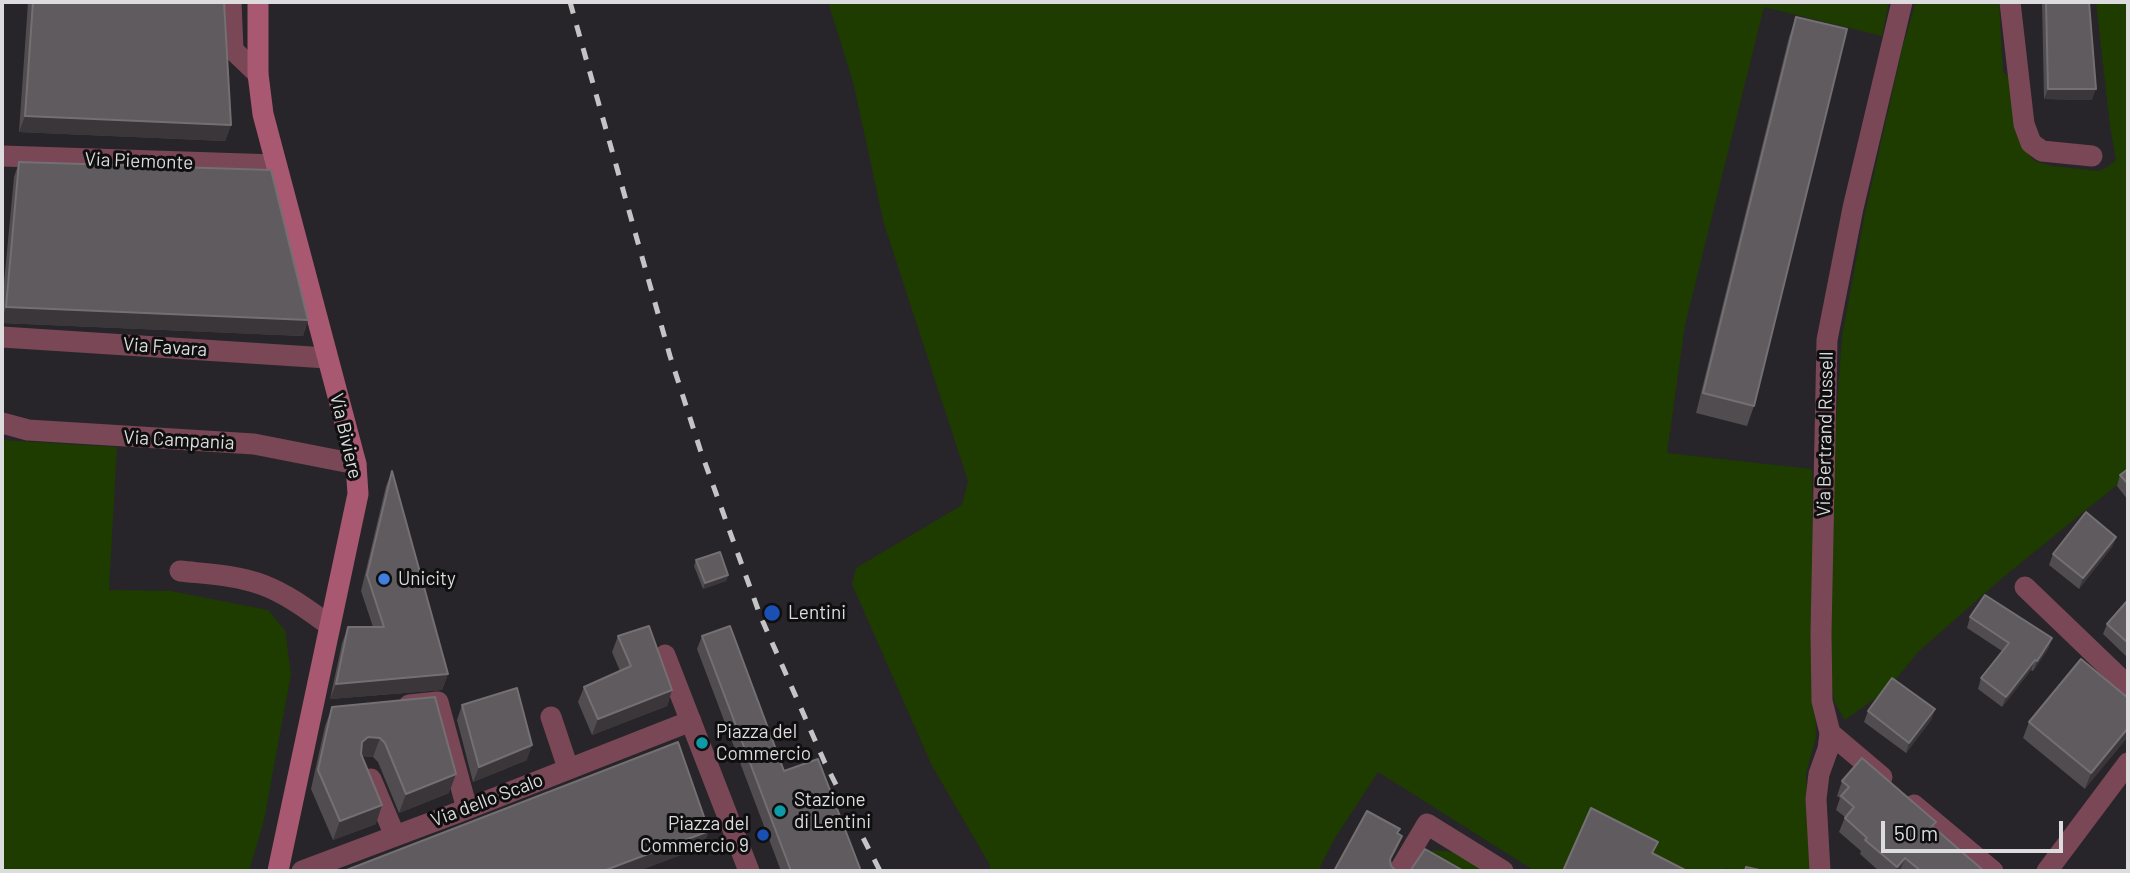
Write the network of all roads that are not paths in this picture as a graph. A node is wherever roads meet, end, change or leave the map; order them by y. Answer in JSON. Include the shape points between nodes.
{"nodes":[{"id":1,"x":231,"y":2,"type":"edge"},
{"id":2,"x":258,"y":2,"type":"edge"},
{"id":3,"x":1902,"y":2,"type":"edge"},
{"id":4,"x":2010,"y":2,"type":"edge"},
{"id":5,"x":258,"y":74,"type":"junction"},
{"id":6,"x":2,"y":156,"type":"edge"},
{"id":7,"x":2092,"y":156,"type":"dead end"},
{"id":8,"x":276,"y":165,"type":"junction"},
{"id":9,"x":2,"y":337,"type":"edge"},
{"id":10,"x":327,"y":358,"type":"junction"},
{"id":11,"x":2,"y":423,"type":"edge"},
{"id":12,"x":356,"y":464,"type":"junction"},
{"id":13,"x":180,"y":571,"type":"dead end"},
{"id":14,"x":2025,"y":587,"type":"dead end"},
{"id":15,"x":329,"y":625,"type":"junction"},
{"id":16,"x":665,"y":655,"type":"dead end"},
{"id":17,"x":2128,"y":686,"type":"edge"},
{"id":18,"x":382,"y":708,"type":"edge"},
{"id":19,"x":551,"y":716,"type":"dead end"},
{"id":20,"x":681,"y":724,"type":"junction"},
{"id":21,"x":1830,"y":733,"type":"junction"},
{"id":22,"x":2128,"y":763,"type":"edge"},
{"id":23,"x":366,"y":768,"type":"edge"},
{"id":24,"x":568,"y":768,"type":"junction"},
{"id":25,"x":467,"y":809,"type":"junction"},
{"id":26,"x":395,"y":836,"type":"junction"},
{"id":27,"x":743,"y":870,"type":"edge"},
{"id":28,"x":278,"y":871,"type":"edge"},
{"id":29,"x":302,"y":871,"type":"edge"},
{"id":30,"x":1399,"y":871,"type":"edge"},
{"id":31,"x":1503,"y":871,"type":"edge"},
{"id":32,"x":1820,"y":871,"type":"edge"},
{"id":33,"x":1993,"y":871,"type":"edge"},
{"id":34,"x":2047,"y":871,"type":"edge"}],
"edges":[{"from":1,"to":5,"type":"street","via":[[233,50]]},
{"from":2,"to":5,"type":"main road","name":"Via Biviere"},
{"from":3,"to":21,"type":"street","name":"Via Bertrand Russell","via":[[1827,340],[1821,633],[1822,701]]},
{"from":4,"to":7,"type":"street","via":[[2024,124],[2031,144],[2042,151]]},
{"from":5,"to":8,"type":"main road","name":"Via Biviere"},
{"from":6,"to":8,"type":"street","name":"Via Piemonte"},
{"from":8,"to":10,"type":"main road","name":"Via Biviere"},
{"from":9,"to":10,"type":"street","name":"Via Favara"},
{"from":10,"to":12,"type":"main road","name":"Via Biviere"},
{"from":11,"to":12,"type":"street","name":"Via Campania","via":[[28,430],[254,444]]},
{"from":12,"to":15,"type":"main road","name":"Via Biviere","via":[[358,494]]},
{"from":13,"to":15,"type":"street","via":[[261,584]]},
{"from":14,"to":17,"type":"street"},
{"from":15,"to":28,"type":"main road","name":"Via Biviere","via":[[320,714]]},
{"from":16,"to":20,"type":"street"},
{"from":18,"to":25,"type":"street","via":[[438,702]]},
{"from":19,"to":24,"type":"street"},
{"from":20,"to":24,"type":"street","name":"Via dello Scalo"},
{"from":20,"to":27,"type":"street"},
{"from":21,"to":32,"type":"street","name":"Via Bertrand Russell","via":[[1816,799]]},
{"from":21,"to":33,"type":"street"},
{"from":22,"to":34,"type":"street"},
{"from":23,"to":26,"type":"street"},
{"from":24,"to":25,"type":"street","name":"Via dello Scalo"},
{"from":25,"to":26,"type":"street","name":"Via dello Scalo"},
{"from":26,"to":29,"type":"street","name":"Via dello Scalo"},
{"from":30,"to":31,"type":"street","via":[[1427,824]]}]}
